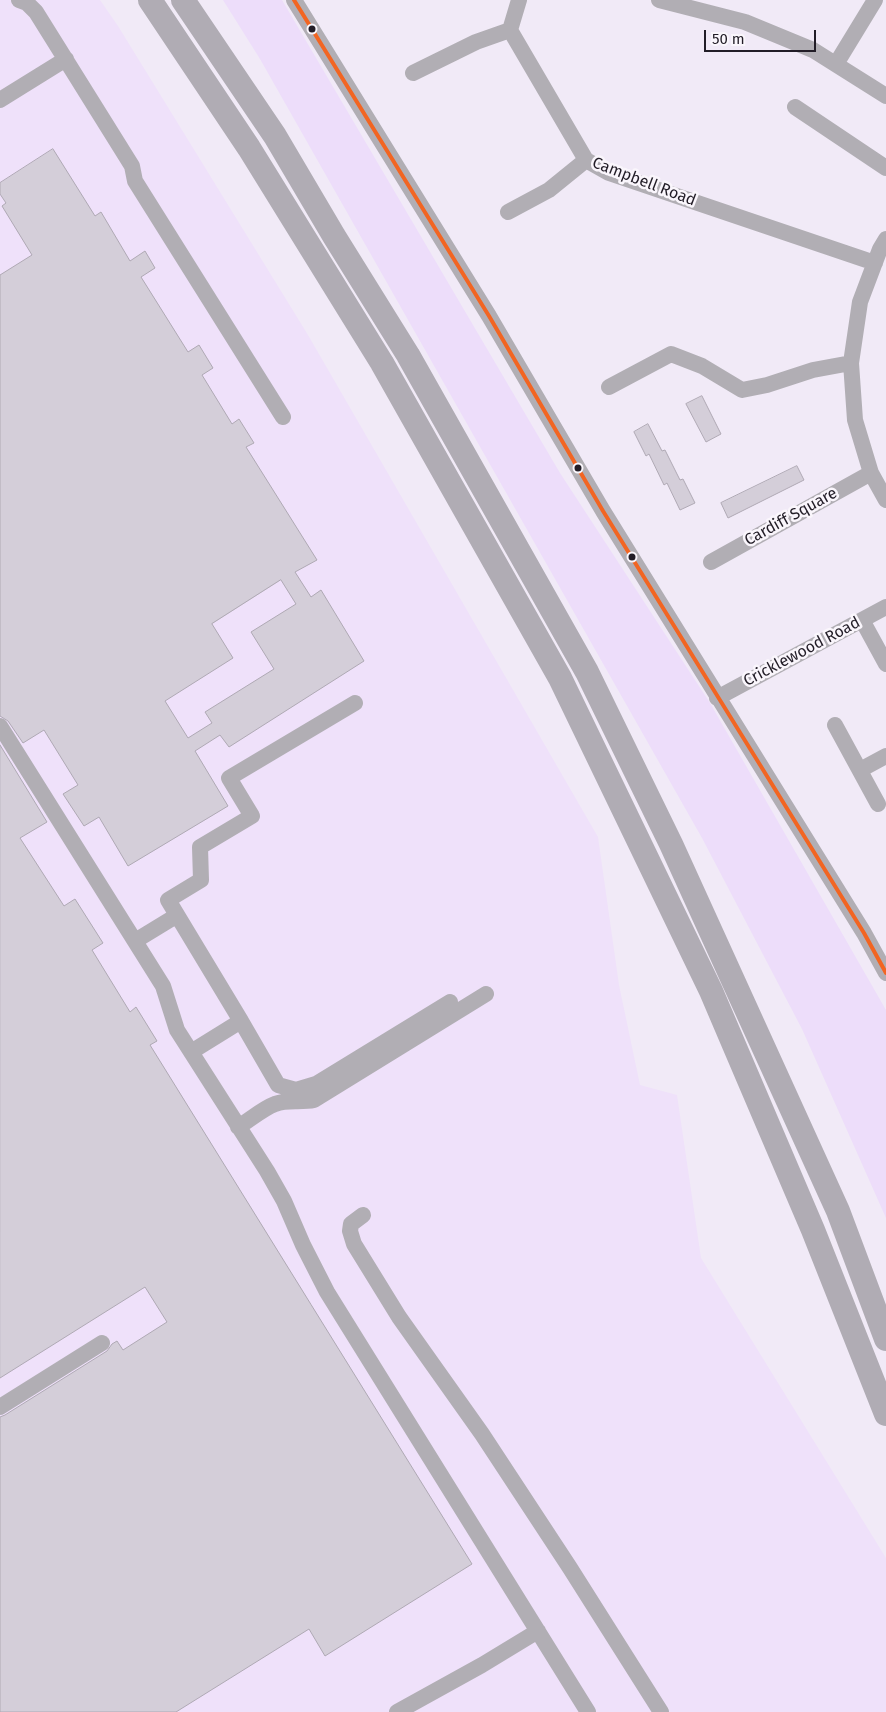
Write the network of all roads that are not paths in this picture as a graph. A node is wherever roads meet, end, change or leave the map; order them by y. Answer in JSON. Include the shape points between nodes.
{"nodes":[{"id":1,"x":19,"y":0,"type":"edge"},
{"id":2,"x":150,"y":0,"type":"edge"},
{"id":3,"x":183,"y":0,"type":"edge"},
{"id":4,"x":294,"y":0,"type":"edge"},
{"id":5,"x":519,"y":0,"type":"edge"},
{"id":6,"x":659,"y":0,"type":"edge"},
{"id":7,"x":875,"y":0,"type":"edge"},
{"id":8,"x":702,"y":6,"type":"edge"},
{"id":9,"x":510,"y":30,"type":"junction"},
{"id":10,"x":66,"y":60,"type":"junction"},
{"id":11,"x":836,"y":64,"type":"junction"},
{"id":12,"x":413,"y":73,"type":"dead end"},
{"id":13,"x":886,"y":96,"type":"edge"},
{"id":14,"x":0,"y":100,"type":"edge"},
{"id":15,"x":795,"y":107,"type":"dead end"},
{"id":16,"x":586,"y":160,"type":"junction"},
{"id":17,"x":886,"y":168,"type":"edge"},
{"id":18,"x":508,"y":212,"type":"dead end"},
{"id":19,"x":886,"y":239,"type":"edge"},
{"id":20,"x":875,"y":262,"type":"junction"},
{"id":21,"x":851,"y":363,"type":"junction"},
{"id":22,"x":609,"y":387,"type":"dead end"},
{"id":23,"x":283,"y":417,"type":"dead end"},
{"id":24,"x":871,"y":472,"type":"junction"},
{"id":25,"x":886,"y":500,"type":"edge"},
{"id":26,"x":711,"y":562,"type":"dead end"},
{"id":27,"x":886,"y":607,"type":"edge"},
{"id":28,"x":862,"y":620,"type":"junction"},
{"id":29,"x":886,"y":664,"type":"edge"},
{"id":30,"x":717,"y":698,"type":"junction"},
{"id":31,"x":355,"y":702,"type":"dead end"},
{"id":32,"x":835,"y":724,"type":"dead end"},
{"id":33,"x":0,"y":726,"type":"edge"},
{"id":34,"x":886,"y":756,"type":"edge"},
{"id":35,"x":860,"y":770,"type":"junction"},
{"id":36,"x":878,"y":804,"type":"dead end"},
{"id":37,"x":176,"y":916,"type":"junction"},
{"id":38,"x":135,"y":941,"type":"junction"},
{"id":39,"x":886,"y":973,"type":"edge"},
{"id":40,"x":486,"y":994,"type":"dead end"},
{"id":41,"x":450,"y":1002,"type":"dead end"},
{"id":42,"x":241,"y":1021,"type":"junction"},
{"id":43,"x":191,"y":1052,"type":"junction"},
{"id":44,"x":238,"y":1127,"type":"junction"},
{"id":45,"x":363,"y":1215,"type":"dead end"},
{"id":46,"x":886,"y":1339,"type":"edge"},
{"id":47,"x":102,"y":1343,"type":"dead end"},
{"id":48,"x":0,"y":1407,"type":"edge"},
{"id":49,"x":886,"y":1414,"type":"edge"},
{"id":50,"x":538,"y":1631,"type":"junction"},
{"id":51,"x":396,"y":1712,"type":"edge"},
{"id":52,"x":588,"y":1712,"type":"edge"},
{"id":53,"x":661,"y":1712,"type":"edge"}],
"edges":[{"from":1,"to":10,"type":"street","via":[[36,12]]},
{"from":2,"to":49,"type":"highway","via":[[249,148],[382,364],[560,678],[711,991],[813,1230]]},
{"from":3,"to":46,"type":"highway","via":[[276,136],[408,355],[587,672],[670,844],[838,1211]]},
{"from":4,"to":30,"type":"street","via":[[489,316]]},
{"from":5,"to":9,"type":"street"},
{"from":6,"to":8,"type":"street"},
{"from":7,"to":11,"type":"street"},
{"from":8,"to":11,"type":"street","via":[[813,50]]},
{"from":9,"to":12,"type":"street","via":[[476,42]]},
{"from":9,"to":16,"type":"street","name":"Campbell Road"},
{"from":10,"to":14,"type":"street"},
{"from":10,"to":23,"type":"street","via":[[132,166],[135,181]]},
{"from":11,"to":13,"type":"street"},
{"from":15,"to":17,"type":"street"},
{"from":16,"to":18,"type":"street","via":[[549,190]]},
{"from":16,"to":20,"type":"street","name":"Campbell Road","via":[[609,173]]},
{"from":19,"to":20,"type":"street"},
{"from":20,"to":21,"type":"street","via":[[860,302]]},
{"from":21,"to":22,"type":"street","via":[[742,390],[702,366],[671,354]]},
{"from":21,"to":24,"type":"street","via":[[855,420]]},
{"from":24,"to":25,"type":"street"},
{"from":24,"to":26,"type":"street","name":"Cardiff Square"},
{"from":27,"to":28,"type":"street","name":"Cricklewood Road"},
{"from":28,"to":29,"type":"street"},
{"from":28,"to":30,"type":"street","name":"Cricklewood Road"},
{"from":30,"to":39,"type":"street"},
{"from":31,"to":37,"type":"street","via":[[229,778],[252,816],[200,847],[201,880],[168,900]]},
{"from":32,"to":35,"type":"street"},
{"from":33,"to":38,"type":"street"},
{"from":34,"to":35,"type":"street"},
{"from":35,"to":36,"type":"street"},
{"from":37,"to":38,"type":"street"},
{"from":37,"to":42,"type":"street"},
{"from":38,"to":43,"type":"street","via":[[163,986],[177,1030]]},
{"from":40,"to":44,"type":"street","via":[[314,1100],[275,1104]]},
{"from":41,"to":42,"type":"street","via":[[316,1084],[296,1090],[278,1085]]},
{"from":42,"to":43,"type":"street"},
{"from":43,"to":44,"type":"street"},
{"from":44,"to":50,"type":"street","via":[[284,1201],[327,1292]]},
{"from":45,"to":53,"type":"street","via":[[351,1224],[354,1244],[565,1560]]},
{"from":47,"to":48,"type":"street"},
{"from":50,"to":51,"type":"street"},
{"from":50,"to":52,"type":"street"}]}
